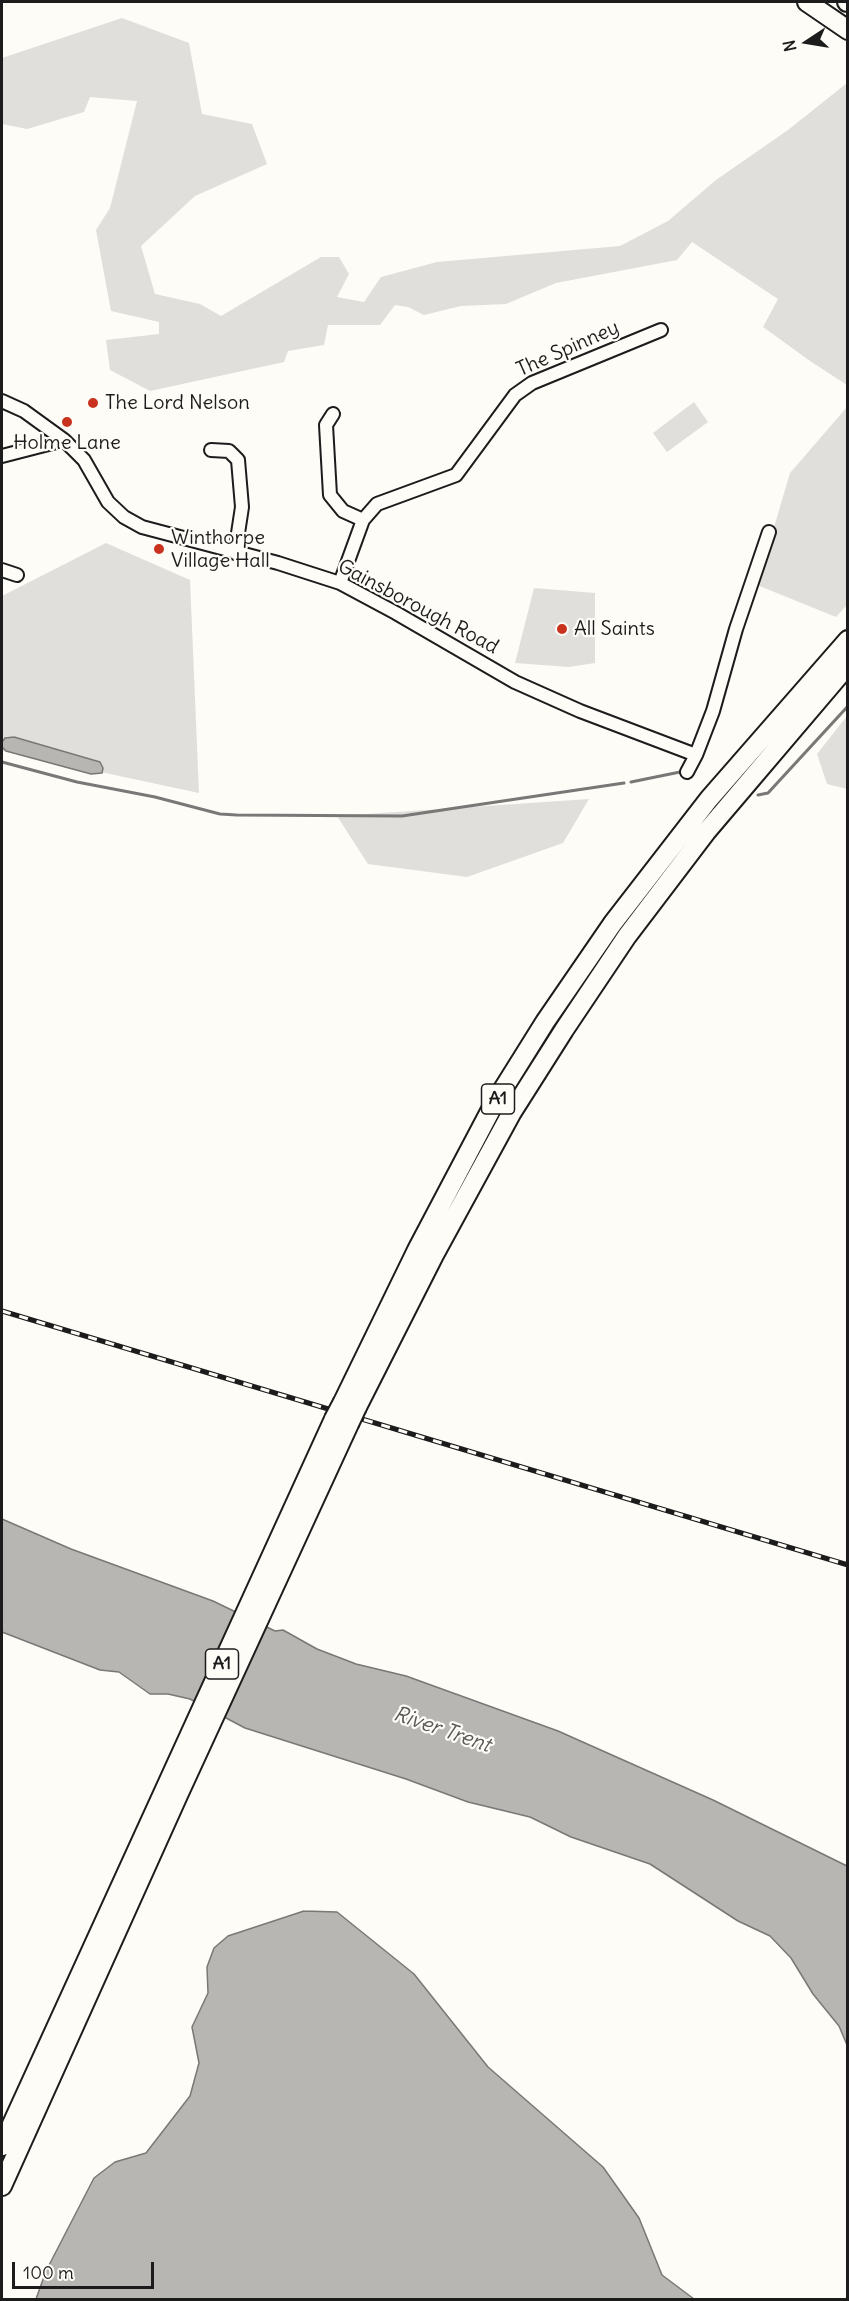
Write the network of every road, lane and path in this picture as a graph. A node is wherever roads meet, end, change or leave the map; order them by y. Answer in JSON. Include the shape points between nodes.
{"nodes":[{"id":1,"x":807,"y":2,"type":"edge"},
{"id":2,"x":848,"y":30,"type":"edge"},
{"id":3,"x":662,"y":330,"type":"dead end"},
{"id":4,"x":2,"y":401,"type":"edge"},
{"id":5,"x":333,"y":414,"type":"dead end"},
{"id":6,"x":64,"y":440,"type":"junction"},
{"id":7,"x":211,"y":450,"type":"dead end"},
{"id":8,"x":2,"y":456,"type":"edge"},
{"id":9,"x":363,"y":520,"type":"junction"},
{"id":10,"x":769,"y":532,"type":"dead end"},
{"id":11,"x":235,"y":554,"type":"junction"},
{"id":12,"x":2,"y":570,"type":"edge"},
{"id":13,"x":17,"y":575,"type":"dead end"},
{"id":14,"x":340,"y":584,"type":"junction"},
{"id":15,"x":848,"y":640,"type":"edge"},
{"id":16,"x":848,"y":665,"type":"edge"},
{"id":17,"x":696,"y":755,"type":"junction"},
{"id":18,"x":687,"y":772,"type":"dead end"},
{"id":19,"x":716,"y":805,"type":"junction"},
{"id":20,"x":21,"y":2121,"type":"junction"},
{"id":21,"x":2,"y":2146,"type":"edge"},
{"id":22,"x":2,"y":2186,"type":"edge"}],
"edges":[{"from":1,"to":2,"type":"highway"},
{"from":3,"to":9,"type":"street","name":"The Spinney","via":[[532,383],[514,395],[456,475],[377,504]]},
{"from":4,"to":6,"type":"street","name":"Gainsborough Road","via":[[24,411]]},
{"from":5,"to":9,"type":"street","via":[[326,425],[330,495],[343,512]]},
{"from":6,"to":8,"type":"street"},
{"from":6,"to":11,"type":"street","name":"Gainsborough Road","via":[[84,460],[108,502],[124,517],[142,527]]},
{"from":7,"to":11,"type":"street","via":[[229,451],[238,460],[242,507]]},
{"from":9,"to":14,"type":"street","name":"The Spinney"},
{"from":10,"to":17,"type":"street","via":[[736,629],[714,711]]},
{"from":11,"to":14,"type":"street","name":"Gainsborough Road"},
{"from":12,"to":13,"type":"street"},
{"from":14,"to":17,"type":"street","name":"Gainsborough Road","via":[[514,682]]},
{"from":15,"to":19,"type":"highway","number":"A1"},
{"from":16,"to":19,"type":"highway","number":"A1"},
{"from":17,"to":18,"type":"street"},
{"from":19,"to":20,"type":"highway","number":"A1","bridge":true,"via":[[512,1112],[350,1404]]},
{"from":20,"to":21,"type":"highway","number":"A1"},
{"from":20,"to":22,"type":"highway","number":"A1"}]}
